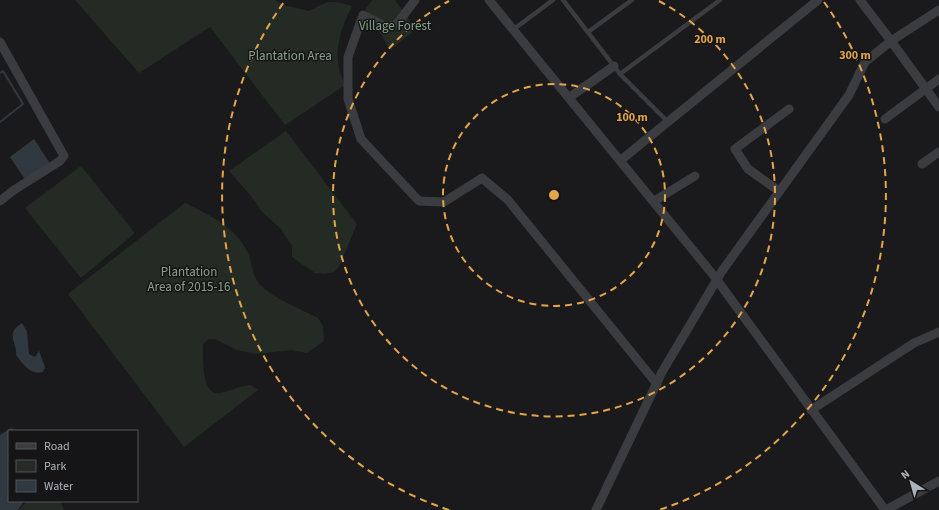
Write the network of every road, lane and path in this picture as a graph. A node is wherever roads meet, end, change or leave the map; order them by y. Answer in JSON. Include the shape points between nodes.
{"nodes":[{"id":1,"x":415,"y":0,"type":"edge"},
{"id":2,"x":489,"y":0,"type":"edge"},
{"id":3,"x":552,"y":0,"type":"edge"},
{"id":4,"x":562,"y":0,"type":"edge"},
{"id":5,"x":632,"y":0,"type":"edge"},
{"id":6,"x":720,"y":0,"type":"edge"},
{"id":7,"x":818,"y":0,"type":"edge"},
{"id":8,"x":860,"y":0,"type":"edge"},
{"id":9,"x":939,"y":10,"type":"edge"},
{"id":10,"x":514,"y":29,"type":"junction"},
{"id":11,"x":588,"y":32,"type":"junction"},
{"id":12,"x":891,"y":41,"type":"junction"},
{"id":13,"x":0,"y":42,"type":"edge"},
{"id":14,"x":614,"y":66,"type":"junction"},
{"id":15,"x":620,"y":74,"type":"junction"},
{"id":16,"x":939,"y":79,"type":"edge"},
{"id":17,"x":926,"y":89,"type":"junction"},
{"id":18,"x":570,"y":98,"type":"junction"},
{"id":19,"x":939,"y":107,"type":"edge"},
{"id":20,"x":789,"y":109,"type":"dead end"},
{"id":21,"x":885,"y":119,"type":"dead end"},
{"id":22,"x":668,"y":122,"type":"junction"},
{"id":23,"x":939,"y":152,"type":"edge"},
{"id":24,"x":621,"y":160,"type":"junction"},
{"id":25,"x":922,"y":164,"type":"dead end"},
{"id":26,"x":695,"y":176,"type":"dead end"},
{"id":27,"x":779,"y":191,"type":"junction"},
{"id":28,"x":654,"y":201,"type":"junction"},
{"id":29,"x":0,"y":202,"type":"edge"},
{"id":30,"x":717,"y":280,"type":"junction"},
{"id":31,"x":939,"y":332,"type":"edge"},
{"id":32,"x":657,"y":384,"type":"junction"},
{"id":33,"x":811,"y":410,"type":"junction"},
{"id":34,"x":939,"y":481,"type":"edge"},
{"id":35,"x":596,"y":510,"type":"edge"},
{"id":36,"x":886,"y":510,"type":"edge"}],
"edges":[{"from":1,"to":32,"type":"street","via":[[397,24],[386,27],[362,15],[348,56],[348,99],[361,139],[419,201],[444,202],[482,178],[508,200]]},
{"from":2,"to":10,"type":"street"},
{"from":3,"to":10,"type":"lane"},
{"from":4,"to":11,"type":"lane"},
{"from":5,"to":11,"type":"lane"},
{"from":6,"to":15,"type":"lane"},
{"from":7,"to":22,"type":"street"},
{"from":8,"to":12,"type":"street"},
{"from":9,"to":12,"type":"street"},
{"from":10,"to":18,"type":"street"},
{"from":11,"to":14,"type":"lane"},
{"from":12,"to":17,"type":"street"},
{"from":12,"to":27,"type":"street","via":[[865,62],[849,95]]},
{"from":13,"to":29,"type":"street","via":[[64,156]]},
{"from":14,"to":15,"type":"lane"},
{"from":14,"to":18,"type":"street"},
{"from":15,"to":22,"type":"lane"},
{"from":16,"to":17,"type":"street"},
{"from":17,"to":19,"type":"street"},
{"from":17,"to":21,"type":"street"},
{"from":18,"to":24,"type":"street"},
{"from":20,"to":27,"type":"street","via":[[735,149],[748,169]]},
{"from":22,"to":24,"type":"street"},
{"from":23,"to":25,"type":"street"},
{"from":24,"to":28,"type":"street"},
{"from":26,"to":28,"type":"street"},
{"from":27,"to":30,"type":"street"},
{"from":28,"to":30,"type":"street"},
{"from":30,"to":32,"type":"street"},
{"from":30,"to":33,"type":"street"},
{"from":31,"to":33,"type":"street","via":[[914,343]]},
{"from":32,"to":35,"type":"street"},
{"from":33,"to":36,"type":"street"},
{"from":34,"to":36,"type":"street"}]}
